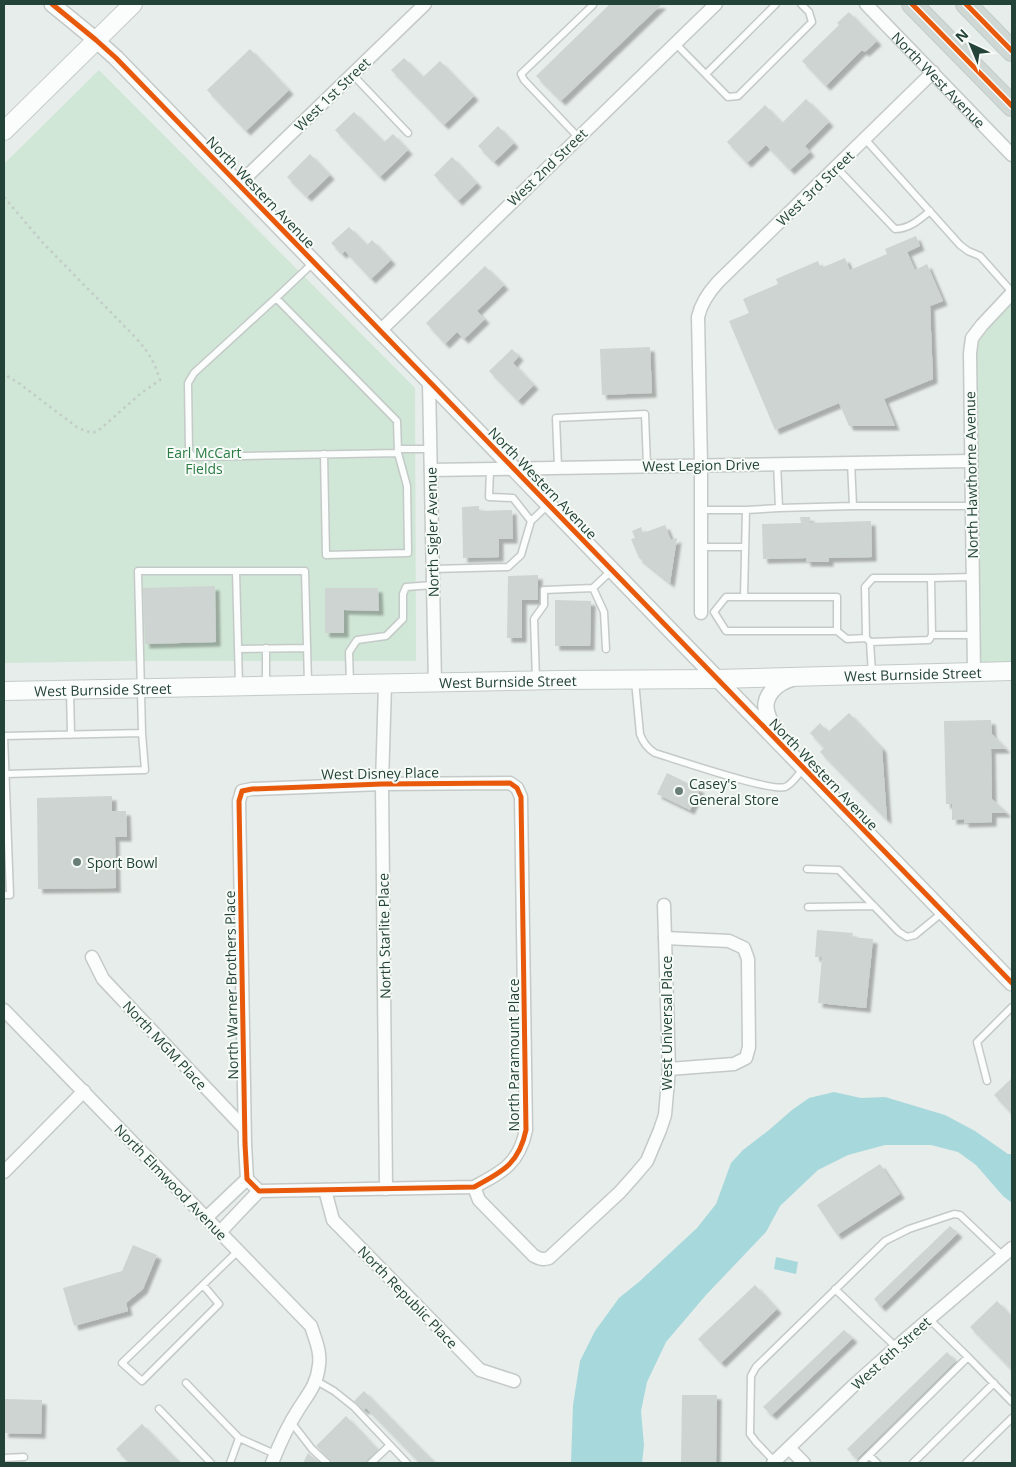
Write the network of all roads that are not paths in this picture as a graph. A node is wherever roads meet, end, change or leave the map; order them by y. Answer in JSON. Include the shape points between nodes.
{"nodes":[{"id":1,"x":52,"y":4,"type":"edge"},
{"id":2,"x":133,"y":4,"type":"edge"},
{"id":3,"x":425,"y":4,"type":"edge"},
{"id":4,"x":716,"y":4,"type":"edge"},
{"id":5,"x":776,"y":4,"type":"edge"},
{"id":6,"x":801,"y":4,"type":"edge"},
{"id":7,"x":866,"y":4,"type":"edge"},
{"id":8,"x":912,"y":4,"type":"edge"},
{"id":9,"x":966,"y":4,"type":"edge"},
{"id":10,"x":593,"y":5,"type":"edge"},
{"id":11,"x":96,"y":40,"type":"junction"},
{"id":12,"x":675,"y":43,"type":"junction"},
{"id":13,"x":1012,"y":51,"type":"edge"},
{"id":14,"x":933,"y":72,"type":"junction"},
{"id":15,"x":352,"y":74,"type":"junction"},
{"id":16,"x":706,"y":74,"type":"junction"},
{"id":17,"x":1012,"y":106,"type":"edge"},
{"id":18,"x":4,"y":131,"type":"edge"},
{"id":19,"x":408,"y":133,"type":"dead end"},
{"id":20,"x":578,"y":137,"type":"junction"},
{"id":21,"x":865,"y":139,"type":"junction"},
{"id":22,"x":1012,"y":155,"type":"edge"},
{"id":23,"x":836,"y":167,"type":"junction"},
{"id":24,"x":239,"y":184,"type":"junction"},
{"id":25,"x":930,"y":211,"type":"junction"},
{"id":26,"x":314,"y":262,"type":"junction"},
{"id":27,"x":1012,"y":293,"type":"edge"},
{"id":28,"x":276,"y":298,"type":"junction"},
{"id":29,"x":380,"y":331,"type":"junction"},
{"id":30,"x":429,"y":382,"type":"junction"},
{"id":31,"x":431,"y":449,"type":"junction"},
{"id":32,"x":398,"y":451,"type":"junction"},
{"id":33,"x":324,"y":454,"type":"junction"},
{"id":34,"x":971,"y":461,"type":"junction"},
{"id":35,"x":851,"y":462,"type":"junction"},
{"id":36,"x":777,"y":463,"type":"junction"},
{"id":37,"x":701,"y":464,"type":"junction"},
{"id":38,"x":647,"y":466,"type":"junction"},
{"id":39,"x":558,"y":467,"type":"junction"},
{"id":40,"x":513,"y":468,"type":"junction"},
{"id":41,"x":490,"y":469,"type":"junction"},
{"id":42,"x":431,"y":470,"type":"junction"},
{"id":43,"x":549,"y":505,"type":"junction"},
{"id":44,"x":853,"y":506,"type":"junction"},
{"id":45,"x":972,"y":506,"type":"junction"},
{"id":46,"x":780,"y":508,"type":"junction"},
{"id":47,"x":701,"y":510,"type":"junction"},
{"id":48,"x":746,"y":510,"type":"junction"},
{"id":49,"x":531,"y":521,"type":"junction"},
{"id":50,"x":701,"y":547,"type":"junction"},
{"id":51,"x":745,"y":547,"type":"junction"},
{"id":52,"x":433,"y":570,"type":"junction"},
{"id":53,"x":612,"y":570,"type":"junction"},
{"id":54,"x":236,"y":571,"type":"junction"},
{"id":55,"x":973,"y":577,"type":"junction"},
{"id":56,"x":931,"y":578,"type":"junction"},
{"id":57,"x":433,"y":585,"type":"junction"},
{"id":58,"x":593,"y":588,"type":"junction"},
{"id":59,"x":744,"y":597,"type":"junction"},
{"id":60,"x":707,"y":613,"type":"junction"},
{"id":61,"x":837,"y":631,"type":"junction"},
{"id":62,"x":932,"y":635,"type":"junction"},
{"id":63,"x":974,"y":635,"type":"junction"},
{"id":64,"x":868,"y":640,"type":"junction"},
{"id":65,"x":266,"y":648,"type":"junction"},
{"id":66,"x":307,"y":648,"type":"junction"},
{"id":67,"x":238,"y":649,"type":"junction"},
{"id":68,"x":606,"y":649,"type":"dead end"},
{"id":69,"x":1012,"y":671,"type":"edge"},
{"id":70,"x":974,"y":672,"type":"junction"},
{"id":71,"x":872,"y":675,"type":"junction"},
{"id":72,"x":802,"y":676,"type":"junction"},
{"id":73,"x":536,"y":680,"type":"junction"},
{"id":74,"x":635,"y":680,"type":"junction"},
{"id":75,"x":717,"y":680,"type":"junction"},
{"id":76,"x":435,"y":683,"type":"junction"},
{"id":77,"x":350,"y":684,"type":"junction"},
{"id":78,"x":385,"y":684,"type":"junction"},
{"id":79,"x":308,"y":685,"type":"junction"},
{"id":80,"x":266,"y":686,"type":"junction"},
{"id":81,"x":239,"y":687,"type":"junction"},
{"id":82,"x":140,"y":688,"type":"junction"},
{"id":83,"x":70,"y":690,"type":"junction"},
{"id":84,"x":4,"y":691,"type":"edge"},
{"id":85,"x":142,"y":733,"type":"junction"},
{"id":86,"x":71,"y":735,"type":"junction"},
{"id":87,"x":4,"y":736,"type":"edge"},
{"id":88,"x":792,"y":757,"type":"junction"},
{"id":89,"x":804,"y":768,"type":"junction"},
{"id":90,"x":6,"y":774,"type":"junction"},
{"id":91,"x":382,"y":784,"type":"junction"},
{"id":92,"x":517,"y":788,"type":"joint"},
{"id":93,"x":242,"y":791,"type":"joint"},
{"id":94,"x":807,"y":869,"type":"dead end"},
{"id":95,"x":4,"y":895,"type":"edge"},
{"id":96,"x":664,"y":905,"type":"dead end"},
{"id":97,"x":808,"y":906,"type":"dead end"},
{"id":98,"x":874,"y":906,"type":"junction"},
{"id":99,"x":943,"y":912,"type":"junction"},
{"id":100,"x":665,"y":938,"type":"junction"},
{"id":101,"x":92,"y":957,"type":"dead end"},
{"id":102,"x":1012,"y":983,"type":"edge"},
{"id":103,"x":1012,"y":1007,"type":"edge"},
{"id":104,"x":4,"y":1010,"type":"edge"},
{"id":105,"x":669,"y":1069,"type":"junction"},
{"id":106,"x":987,"y":1082,"type":"dead end"},
{"id":107,"x":84,"y":1091,"type":"junction"},
{"id":108,"x":244,"y":1128,"type":"junction"},
{"id":109,"x":4,"y":1172,"type":"edge"},
{"id":110,"x":247,"y":1179,"type":"junction"},
{"id":111,"x":474,"y":1187,"type":"junction"},
{"id":112,"x":386,"y":1189,"type":"junction"},
{"id":113,"x":325,"y":1190,"type":"junction"},
{"id":114,"x":260,"y":1191,"type":"junction"},
{"id":115,"x":206,"y":1218,"type":"junction"},
{"id":116,"x":220,"y":1232,"type":"junction"},
{"id":117,"x":238,"y":1252,"type":"junction"},
{"id":118,"x":1008,"y":1252,"type":"edge"},
{"id":119,"x":203,"y":1286,"type":"junction"},
{"id":120,"x":835,"y":1289,"type":"junction"},
{"id":121,"x":929,"y":1319,"type":"junction"},
{"id":122,"x":896,"y":1347,"type":"junction"},
{"id":123,"x":968,"y":1357,"type":"junction"},
{"id":124,"x":315,"y":1380,"type":"junction"},
{"id":125,"x":514,"y":1381,"type":"dead end"},
{"id":126,"x":186,"y":1383,"type":"dead end"},
{"id":127,"x":994,"y":1383,"type":"junction"},
{"id":128,"x":1012,"y":1402,"type":"edge"},
{"id":129,"x":159,"y":1409,"type":"dead end"},
{"id":130,"x":1012,"y":1418,"type":"edge"},
{"id":131,"x":291,"y":1422,"type":"junction"},
{"id":132,"x":239,"y":1438,"type":"junction"},
{"id":133,"x":390,"y":1445,"type":"junction"},
{"id":134,"x":789,"y":1448,"type":"junction"},
{"id":135,"x":869,"y":1455,"type":"junction"},
{"id":136,"x":24,"y":1456,"type":"dead end"},
{"id":137,"x":4,"y":1458,"type":"edge"},
{"id":138,"x":274,"y":1458,"type":"edge"},
{"id":139,"x":211,"y":1463,"type":"edge"},
{"id":140,"x":230,"y":1463,"type":"edge"},
{"id":141,"x":327,"y":1463,"type":"edge"},
{"id":142,"x":371,"y":1463,"type":"edge"},
{"id":143,"x":407,"y":1463,"type":"edge"},
{"id":144,"x":774,"y":1463,"type":"edge"},
{"id":145,"x":804,"y":1463,"type":"edge"},
{"id":146,"x":861,"y":1463,"type":"edge"},
{"id":147,"x":877,"y":1463,"type":"edge"},
{"id":148,"x":913,"y":1463,"type":"edge"},
{"id":149,"x":966,"y":1463,"type":"edge"}],
"edges":[{"from":1,"to":11,"type":"street","name":"North Western Avenue"},
{"from":2,"to":11,"type":"main road"},
{"from":3,"to":15,"type":"street","name":"West 1st Street"},
{"from":4,"to":12,"type":"street","name":"West 2nd Street"},
{"from":5,"to":16,"type":"lane"},
{"from":6,"to":16,"type":"lane","via":[[812,22],[738,96],[728,97]]},
{"from":7,"to":14,"type":"street","name":"North West Avenue"},
{"from":8,"to":17,"type":"main road"},
{"from":9,"to":13,"type":"main road"},
{"from":10,"to":20,"type":"lane","via":[[521,74]]},
{"from":11,"to":18,"type":"main road"},
{"from":11,"to":24,"type":"street","name":"North Western Avenue"},
{"from":12,"to":16,"type":"lane"},
{"from":12,"to":20,"type":"street","name":"West 2nd Street"},
{"from":14,"to":21,"type":"street","name":"West 3rd Street"},
{"from":14,"to":22,"type":"street","name":"North West Avenue"},
{"from":15,"to":19,"type":"lane"},
{"from":15,"to":24,"type":"street","name":"West 1st Street"},
{"from":20,"to":29,"type":"street","name":"West 2nd Street"},
{"from":21,"to":23,"type":"street","name":"West 3rd Street"},
{"from":21,"to":25,"type":"lane"},
{"from":23,"to":25,"type":"lane","via":[[895,229],[916,223]]},
{"from":23,"to":37,"type":"street","name":"West 3rd Street","via":[[718,282],[701,306],[698,318]]},
{"from":24,"to":26,"type":"street","name":"North Western Avenue"},
{"from":25,"to":27,"type":"lane","via":[[964,248],[980,256]]},
{"from":26,"to":28,"type":"lane"},
{"from":26,"to":29,"type":"street","name":"North Western Avenue"},
{"from":27,"to":34,"type":"street","name":"North Hawthorne Avenue","via":[[972,338]]},
{"from":28,"to":32,"type":"lane","via":[[397,421]]},
{"from":28,"to":33,"type":"lane","via":[[194,373],[188,384],[189,452],[194,456]]},
{"from":29,"to":30,"type":"street","name":"North Western Avenue"},
{"from":30,"to":31,"type":"street","name":"North Sigler Avenue"},
{"from":30,"to":40,"type":"street","name":"North Western Avenue"},
{"from":31,"to":32,"type":"lane"},
{"from":31,"to":42,"type":"street","name":"North Sigler Avenue"},
{"from":32,"to":33,"type":"lane"},
{"from":32,"to":33,"type":"lane","via":[[407,486],[408,552],[326,555]]},
{"from":34,"to":35,"type":"street","name":"West Legion Drive"},
{"from":34,"to":45,"type":"street","name":"North Hawthorne Avenue"},
{"from":35,"to":36,"type":"street","name":"West Legion Drive"},
{"from":35,"to":44,"type":"lane"},
{"from":36,"to":37,"type":"street","name":"West Legion Drive"},
{"from":36,"to":46,"type":"lane"},
{"from":37,"to":38,"type":"street","name":"West Legion Drive"},
{"from":37,"to":47,"type":"street"},
{"from":38,"to":39,"type":"street","name":"West Legion Drive"},
{"from":38,"to":39,"type":"lane","via":[[645,414],[556,418]]},
{"from":39,"to":40,"type":"street","name":"West Legion Drive"},
{"from":40,"to":41,"type":"street","name":"West Legion Drive"},
{"from":40,"to":43,"type":"street","name":"North Western Avenue"},
{"from":41,"to":42,"type":"street","name":"West Legion Drive"},
{"from":41,"to":49,"type":"lane","via":[[490,497],[513,498]]},
{"from":42,"to":52,"type":"street","name":"North Sigler Avenue"},
{"from":43,"to":49,"type":"lane"},
{"from":43,"to":53,"type":"street","name":"North Western Avenue"},
{"from":44,"to":45,"type":"lane"},
{"from":44,"to":46,"type":"lane"},
{"from":45,"to":55,"type":"street","name":"North Hawthorne Avenue"},
{"from":46,"to":48,"type":"lane"},
{"from":47,"to":48,"type":"lane"},
{"from":47,"to":50,"type":"street"},
{"from":48,"to":51,"type":"lane"},
{"from":49,"to":52,"type":"lane","via":[[521,555],[508,566]]},
{"from":50,"to":51,"type":"lane"},
{"from":50,"to":60,"type":"street"},
{"from":51,"to":59,"type":"lane"},
{"from":52,"to":57,"type":"street","name":"North Sigler Avenue"},
{"from":53,"to":58,"type":"lane"},
{"from":53,"to":75,"type":"street","name":"North Western Avenue"},
{"from":54,"to":66,"type":"lane","via":[[305,571]]},
{"from":54,"to":67,"type":"lane"},
{"from":54,"to":82,"type":"lane","via":[[138,571]]},
{"from":55,"to":56,"type":"lane"},
{"from":55,"to":63,"type":"street","name":"North Hawthorne Avenue"},
{"from":56,"to":62,"type":"lane"},
{"from":56,"to":64,"type":"lane","via":[[873,578],[865,587]]},
{"from":57,"to":76,"type":"street","name":"North Sigler Avenue"},
{"from":57,"to":77,"type":"lane","via":[[406,587],[403,619],[386,636],[357,640],[349,652]]},
{"from":58,"to":68,"type":"lane","via":[[604,612]]},
{"from":58,"to":73,"type":"lane","via":[[544,590],[544,604],[534,619]]},
{"from":59,"to":60,"type":"lane","via":[[726,596]]},
{"from":59,"to":61,"type":"lane","via":[[837,597]]},
{"from":60,"to":61,"type":"lane","via":[[726,631]]},
{"from":61,"to":64,"type":"lane","via":[[847,639]]},
{"from":62,"to":63,"type":"lane"},
{"from":62,"to":64,"type":"lane","via":[[929,640]]},
{"from":63,"to":70,"type":"street","name":"North Hawthorne Avenue"},
{"from":64,"to":71,"type":"lane"},
{"from":65,"to":66,"type":"lane"},
{"from":65,"to":67,"type":"lane"},
{"from":65,"to":80,"type":"lane"},
{"from":66,"to":79,"type":"lane"},
{"from":67,"to":81,"type":"lane"},
{"from":69,"to":70,"type":"main road","name":"West Burnside Street"},
{"from":70,"to":71,"type":"main road","name":"West Burnside Street"},
{"from":71,"to":72,"type":"main road","name":"West Burnside Street"},
{"from":72,"to":75,"type":"main road","name":"West Burnside Street"},
{"from":72,"to":88,"type":"street","via":[[783,681],[772,690],[766,701],[767,715]]},
{"from":73,"to":74,"type":"main road","name":"West Burnside Street"},
{"from":73,"to":76,"type":"main road","name":"West Burnside Street"},
{"from":74,"to":75,"type":"main road","name":"West Burnside Street"},
{"from":74,"to":89,"type":"lane","via":[[642,742],[655,753],[777,788],[787,786]]},
{"from":75,"to":88,"type":"street","name":"North Western Avenue"},
{"from":76,"to":78,"type":"main road","name":"West Burnside Street"},
{"from":77,"to":78,"type":"main road","name":"West Burnside Street"},
{"from":77,"to":79,"type":"main road","name":"West Burnside Street"},
{"from":78,"to":91,"type":"street","name":"North Starlite Place"},
{"from":79,"to":80,"type":"main road","name":"West Burnside Street"},
{"from":80,"to":81,"type":"main road","name":"West Burnside Street"},
{"from":81,"to":82,"type":"main road","name":"West Burnside Street"},
{"from":82,"to":83,"type":"main road","name":"West Burnside Street"},
{"from":82,"to":85,"type":"lane"},
{"from":83,"to":84,"type":"main road","name":"West Burnside Street"},
{"from":83,"to":86,"type":"lane"},
{"from":85,"to":86,"type":"lane"},
{"from":85,"to":90,"type":"lane","via":[[145,770]]},
{"from":86,"to":87,"type":"lane"},
{"from":87,"to":90,"type":"lane"},
{"from":88,"to":89,"type":"street","name":"North Western Avenue"},
{"from":89,"to":99,"type":"street","name":"North Western Avenue"},
{"from":90,"to":95,"type":"lane","via":[[10,895]]},
{"from":91,"to":92,"type":"street","name":"West Disney Place","via":[[510,783]]},
{"from":91,"to":93,"type":"street","name":"West Disney Place"},
{"from":91,"to":112,"type":"street","name":"North Starlite Place"},
{"from":92,"to":111,"type":"street","name":"North Paramount Place","via":[[521,797],[526,1130],[524,1143],[509,1166]]},
{"from":93,"to":108,"type":"street","name":"North Warner Brothers Place","via":[[239,801]]},
{"from":94,"to":98,"type":"lane","via":[[839,870]]},
{"from":96,"to":100,"type":"street","name":"West Universal Place"},
{"from":97,"to":98,"type":"lane"},
{"from":98,"to":99,"type":"lane","via":[[907,937],[915,935]]},
{"from":99,"to":102,"type":"street","name":"North Western Avenue"},
{"from":100,"to":105,"type":"street","name":"West Universal Place"},
{"from":100,"to":105,"type":"street","via":[[729,941],[744,948],[748,959],[746,1058],[734,1064]]},
{"from":101,"to":108,"type":"street","name":"North MGM Place","via":[[103,979]]},
{"from":103,"to":106,"type":"lane","via":[[977,1042]]},
{"from":104,"to":107,"type":"street","name":"North Elmwood Avenue"},
{"from":105,"to":111,"type":"street","name":"West Universal Place","via":[[665,1115],[647,1161],[620,1192],[549,1258],[540,1260],[534,1256],[480,1200]]},
{"from":107,"to":109,"type":"street"},
{"from":107,"to":115,"type":"street","name":"North Elmwood Avenue"},
{"from":108,"to":110,"type":"street","name":"North Warner Brothers Place"},
{"from":110,"to":114,"type":"street"},
{"from":110,"to":115,"type":"street"},
{"from":111,"to":112,"type":"street","name":"North Paramount Place"},
{"from":112,"to":113,"type":"street","name":"North Paramount Place"},
{"from":113,"to":114,"type":"street","name":"North Paramount Place"},
{"from":113,"to":125,"type":"street","name":"North Republic Place","via":[[333,1220],[480,1370]]},
{"from":114,"to":116,"type":"street"},
{"from":115,"to":116,"type":"street","name":"North Elmwood Avenue"},
{"from":116,"to":117,"type":"street","name":"North Elmwood Avenue"},
{"from":117,"to":119,"type":"lane"},
{"from":117,"to":124,"type":"street","name":"North Elmwood Avenue","via":[[310,1326],[318,1345],[319,1364]]},
{"from":118,"to":120,"type":"lane","via":[[960,1215],[954,1214],[891,1237]]},
{"from":118,"to":121,"type":"street","name":"West 6th Street"},
{"from":119,"to":119,"type":"lane","via":[[219,1304],[142,1381],[122,1363]]},
{"from":120,"to":122,"type":"lane"},
{"from":120,"to":144,"type":"lane","via":[[756,1367],[751,1376],[750,1434]]},
{"from":121,"to":122,"type":"street","name":"West 6th Street"},
{"from":121,"to":123,"type":"lane"},
{"from":122,"to":134,"type":"street","name":"West 6th Street"},
{"from":123,"to":127,"type":"lane"},
{"from":123,"to":135,"type":"lane"},
{"from":124,"to":131,"type":"street"},
{"from":124,"to":133,"type":"lane","via":[[354,1407]]},
{"from":126,"to":132,"type":"lane"},
{"from":127,"to":128,"type":"lane"},
{"from":127,"to":148,"type":"lane"},
{"from":129,"to":139,"type":"lane"},
{"from":130,"to":149,"type":"lane"},
{"from":131,"to":138,"type":"street"},
{"from":131,"to":141,"type":"lane"},
{"from":132,"to":138,"type":"lane"},
{"from":132,"to":140,"type":"lane"},
{"from":133,"to":142,"type":"lane"},
{"from":133,"to":143,"type":"lane"},
{"from":134,"to":144,"type":"street","name":"West 6th Street"},
{"from":134,"to":145,"type":"street"},
{"from":135,"to":146,"type":"lane"},
{"from":135,"to":147,"type":"lane"},
{"from":136,"to":137,"type":"lane"}]}
